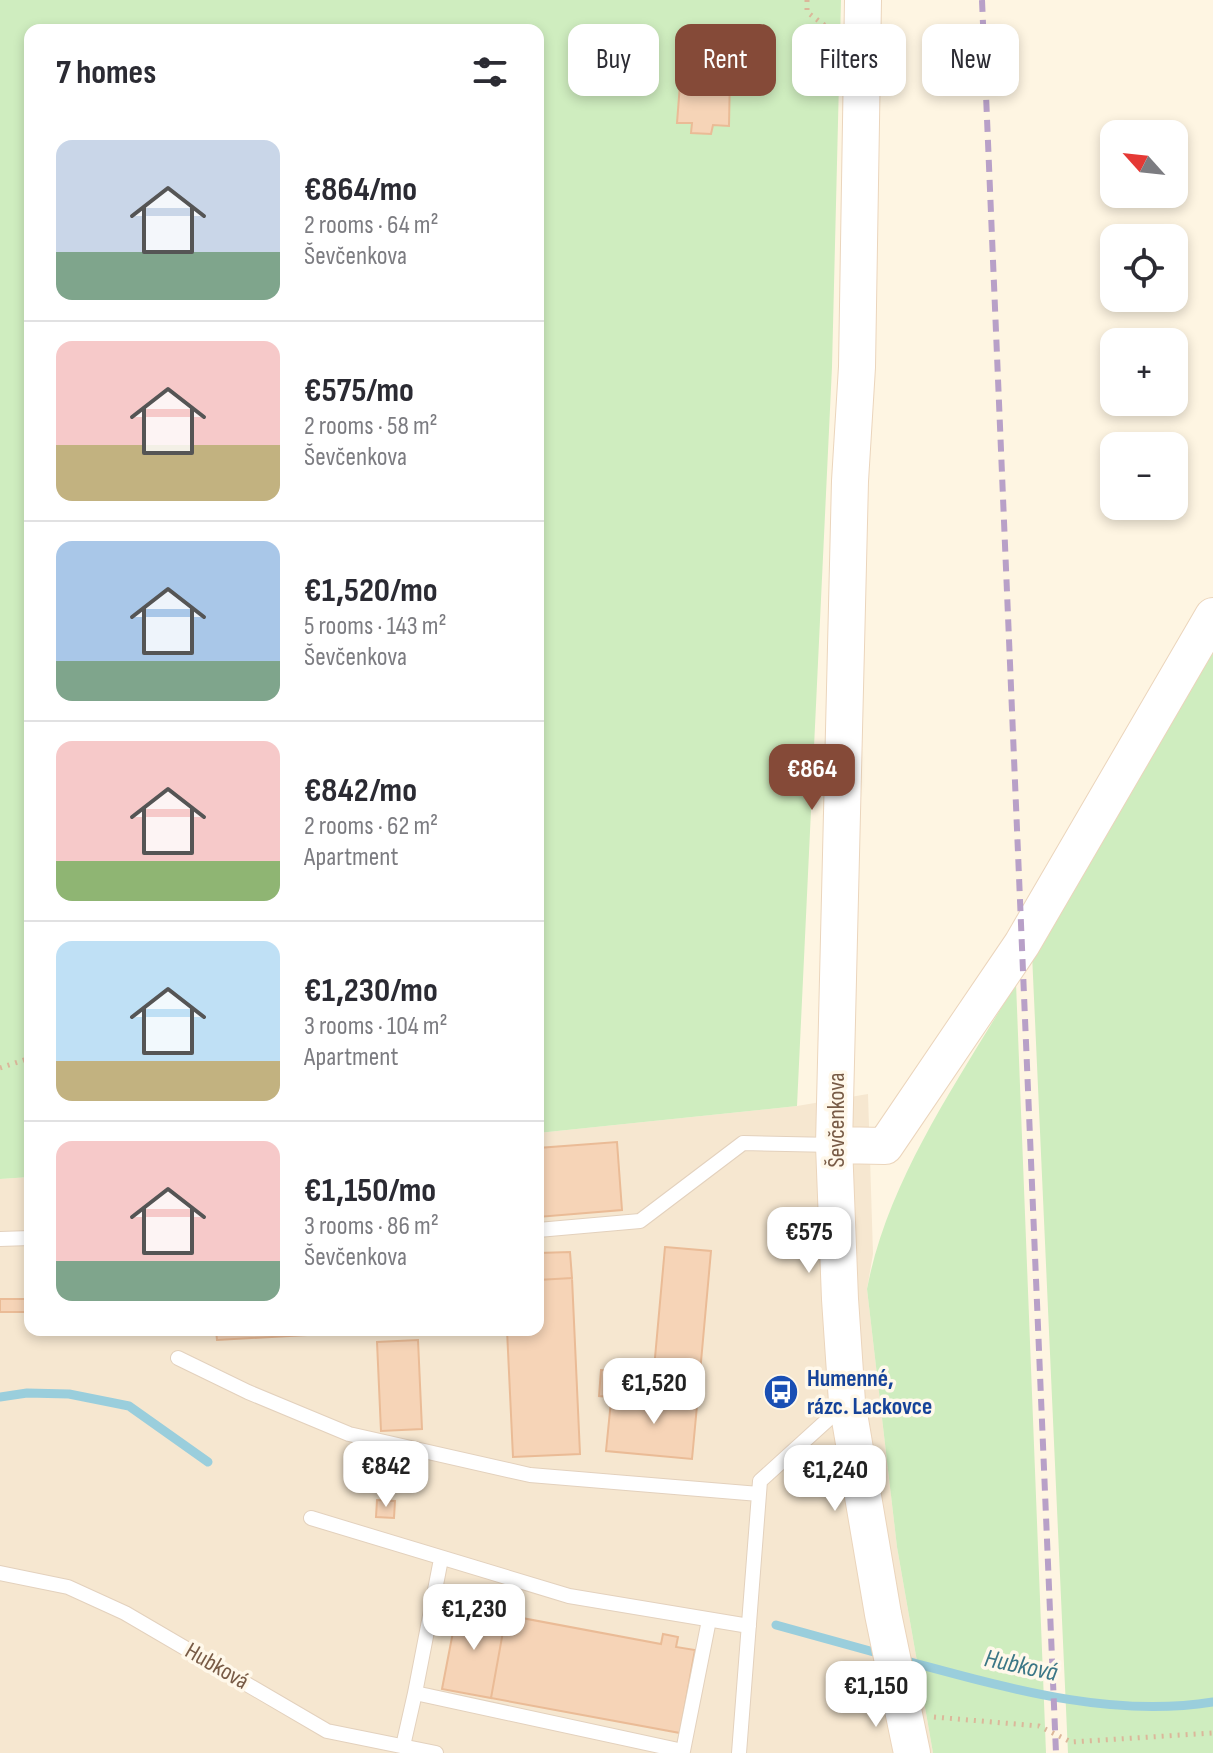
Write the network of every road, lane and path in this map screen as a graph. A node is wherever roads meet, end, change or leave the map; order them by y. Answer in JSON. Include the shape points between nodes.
{"nodes":[{"id":1,"x":863,"y":0,"type":"edge"},
{"id":2,"x":1213,"y":616,"type":"edge"},
{"id":3,"x":24,"y":1060,"type":"edge"},
{"id":4,"x":0,"y":1068,"type":"edge"},
{"id":5,"x":834,"y":1145,"type":"junction"},
{"id":6,"x":544,"y":1229,"type":"edge"},
{"id":7,"x":24,"y":1238,"type":"edge"},
{"id":8,"x":0,"y":1239,"type":"edge"},
{"id":9,"x":178,"y":1358,"type":"dead end"},
{"id":10,"x":847,"y":1402,"type":"junction"},
{"id":11,"x":759,"y":1494,"type":"junction"},
{"id":12,"x":311,"y":1518,"type":"dead end"},
{"id":13,"x":441,"y":1559,"type":"junction"},
{"id":14,"x":0,"y":1573,"type":"edge"},
{"id":15,"x":709,"y":1620,"type":"junction"},
{"id":16,"x":749,"y":1626,"type":"junction"},
{"id":17,"x":415,"y":1693,"type":"junction"},
{"id":18,"x":901,"y":1703,"type":"junction"},
{"id":19,"x":1213,"y":1733,"type":"edge"},
{"id":20,"x":403,"y":1746,"type":"junction"},
{"id":21,"x":436,"y":1753,"type":"edge"},
{"id":22,"x":739,"y":1753,"type":"edge"},
{"id":23,"x":912,"y":1753,"type":"edge"}],
"edges":[{"from":1,"to":5,"type":"main road","name":"Ševčenkova"},
{"from":2,"to":5,"type":"main road","via":[[1022,944],[885,1146]]},
{"from":3,"to":4,"type":"path"},
{"from":5,"to":6,"type":"lane","via":[[743,1143],[640,1221]]},
{"from":5,"to":10,"type":"main road","name":"Ševčenkova"},
{"from":7,"to":8,"type":"lane"},
{"from":9,"to":11,"type":"lane","via":[[349,1434],[530,1475]]},
{"from":10,"to":11,"type":"lane","via":[[760,1481]]},
{"from":10,"to":18,"type":"main road","name":"Ševčenkova"},
{"from":11,"to":16,"type":"lane"},
{"from":12,"to":13,"type":"lane"},
{"from":13,"to":15,"type":"lane","via":[[569,1596]]},
{"from":13,"to":17,"type":"lane"},
{"from":14,"to":20,"type":"lane","name":"Hubková","via":[[68,1587],[125,1613],[327,1731]]},
{"from":15,"to":16,"type":"lane"},
{"from":15,"to":17,"type":"lane","via":[[683,1751]]},
{"from":16,"to":22,"type":"lane"},
{"from":17,"to":20,"type":"lane"},
{"from":18,"to":19,"type":"path","via":[[1039,1726],[1071,1742]]},
{"from":18,"to":23,"type":"main road","name":"Ševčenkova"},
{"from":20,"to":21,"type":"lane","name":"Hubková"}]}
